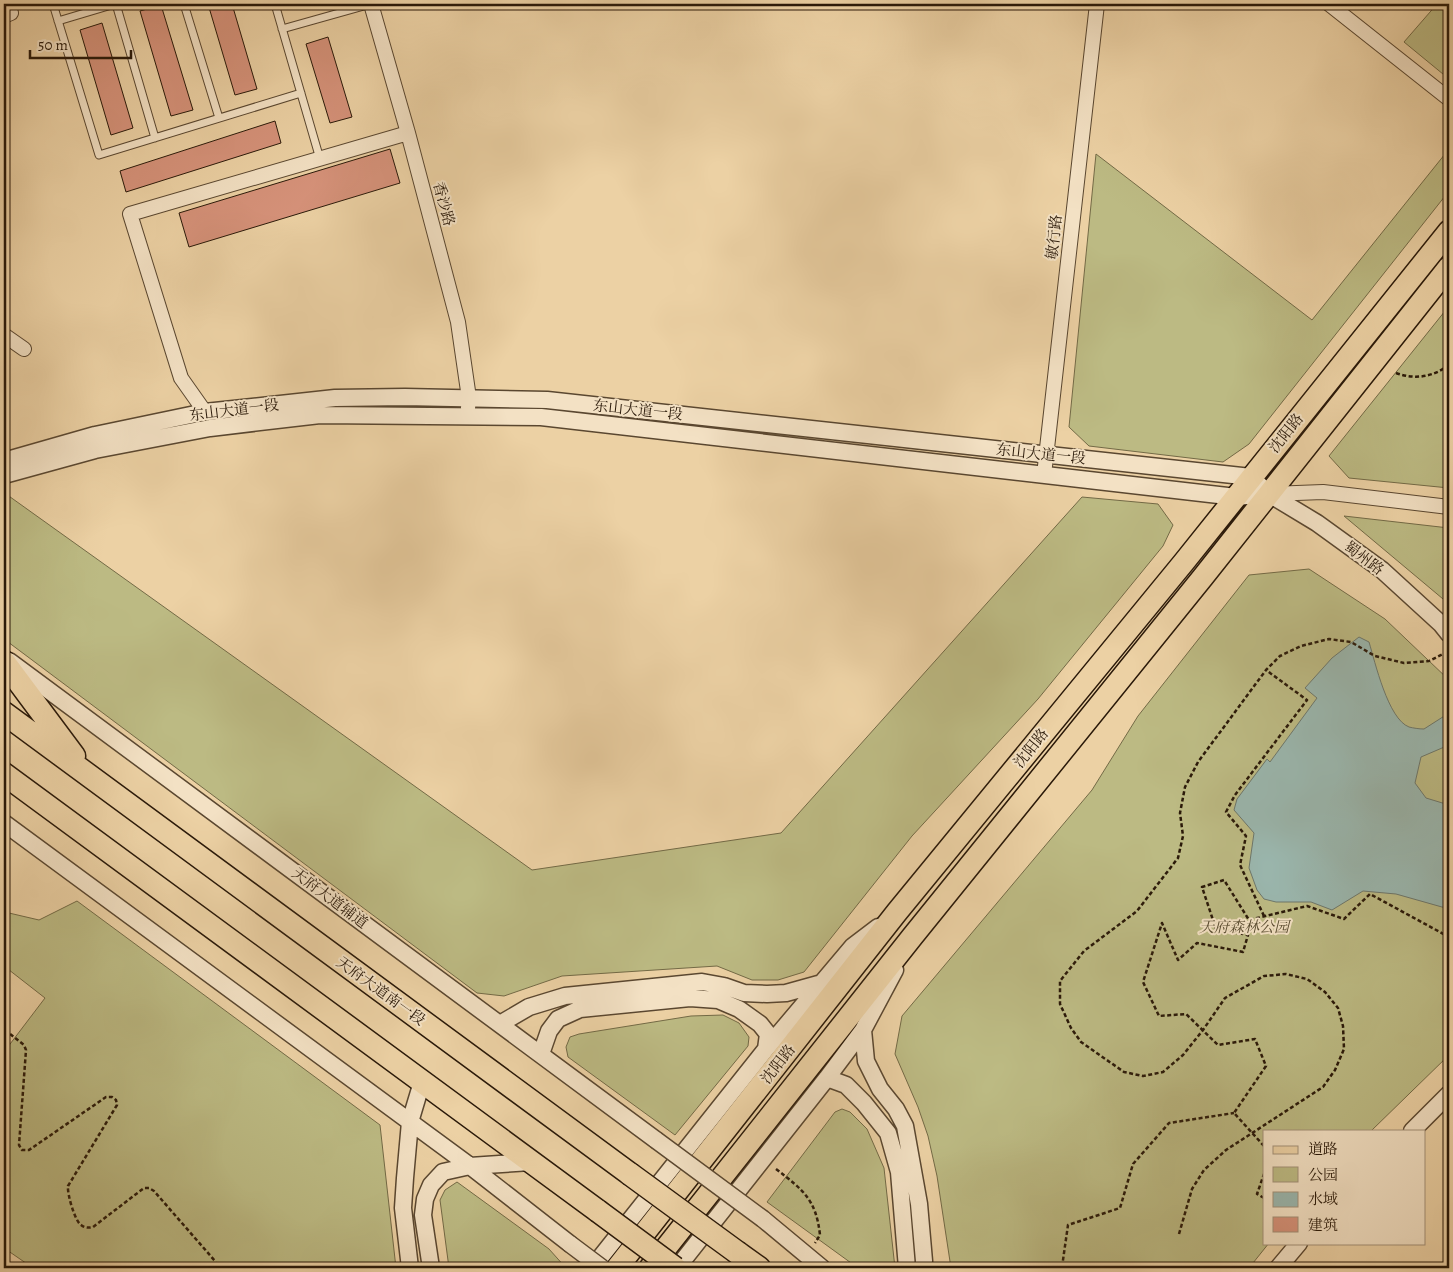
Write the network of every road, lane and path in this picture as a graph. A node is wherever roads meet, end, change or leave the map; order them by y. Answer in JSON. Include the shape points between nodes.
{"nodes":[{"id":1,"x":53,"y":4,"type":"edge"},
{"id":2,"x":116,"y":4,"type":"edge"},
{"id":3,"x":184,"y":4,"type":"edge"},
{"id":4,"x":275,"y":4,"type":"edge"},
{"id":5,"x":371,"y":4,"type":"edge"},
{"id":6,"x":1097,"y":4,"type":"edge"},
{"id":7,"x":1329,"y":4,"type":"edge"},
{"id":8,"x":58,"y":21,"type":"junction"},
{"id":9,"x":282,"y":29,"type":"junction"},
{"id":10,"x":301,"y":93,"type":"junction"},
{"id":11,"x":1449,"y":99,"type":"edge"},
{"id":12,"x":219,"y":118,"type":"junction"},
{"id":13,"x":408,"y":133,"type":"junction"},
{"id":14,"x":155,"y":138,"type":"junction"},
{"id":15,"x":320,"y":159,"type":"junction"},
{"id":16,"x":1449,"y":231,"type":"edge"},
{"id":17,"x":1449,"y":268,"type":"edge"},
{"id":18,"x":4,"y":335,"type":"edge"},
{"id":19,"x":24,"y":350,"type":"dead end"},
{"id":20,"x":1449,"y":365,"type":"edge"},
{"id":21,"x":1396,"y":373,"type":"dead end"},
{"id":22,"x":469,"y":398,"type":"junction"},
{"id":23,"x":205,"y":412,"type":"junction"},
{"id":24,"x":468,"y":416,"type":"junction"},
{"id":25,"x":1046,"y":454,"type":"junction"},
{"id":26,"x":4,"y":461,"type":"edge"},
{"id":27,"x":4,"y":475,"type":"edge"},
{"id":28,"x":1044,"y":475,"type":"junction"},
{"id":29,"x":1251,"y":477,"type":"junction"},
{"id":30,"x":1269,"y":494,"type":"junction"},
{"id":31,"x":1236,"y":497,"type":"junction"},
{"id":32,"x":1449,"y":507,"type":"edge"},
{"id":33,"x":1449,"y":634,"type":"edge"},
{"id":34,"x":1449,"y":651,"type":"edge"},
{"id":35,"x":4,"y":656,"type":"edge"},
{"id":36,"x":4,"y":662,"type":"edge"},
{"id":37,"x":1266,"y":670,"type":"junction"},
{"id":38,"x":4,"y":713,"type":"edge"},
{"id":39,"x":4,"y":774,"type":"edge"},
{"id":40,"x":88,"y":775,"type":"junction"},
{"id":41,"x":4,"y":823,"type":"edge"},
{"id":42,"x":897,"y":912,"type":"junction"},
{"id":43,"x":1264,"y":916,"type":"junction"},
{"id":44,"x":912,"y":937,"type":"junction"},
{"id":45,"x":1449,"y":937,"type":"edge"},
{"id":46,"x":822,"y":982,"type":"junction"},
{"id":47,"x":500,"y":1024,"type":"junction"},
{"id":48,"x":5,"y":1030,"type":"dead end"},
{"id":49,"x":863,"y":1030,"type":"junction"},
{"id":50,"x":1203,"y":1030,"type":"junction"},
{"id":51,"x":766,"y":1049,"type":"junction"},
{"id":52,"x":541,"y":1054,"type":"junction"},
{"id":53,"x":827,"y":1078,"type":"junction"},
{"id":54,"x":422,"y":1082,"type":"junction"},
{"id":55,"x":1449,"y":1094,"type":"edge"},
{"id":56,"x":1234,"y":1113,"type":"junction"},
{"id":57,"x":410,"y":1122,"type":"junction"},
{"id":58,"x":1413,"y":1130,"type":"edge"},
{"id":59,"x":1253,"y":1133,"type":"junction"},
{"id":60,"x":1263,"y":1145,"type":"edge"},
{"id":61,"x":531,"y":1162,"type":"junction"},
{"id":62,"x":470,"y":1166,"type":"junction"},
{"id":63,"x":776,"y":1169,"type":"dead end"},
{"id":64,"x":1263,"y":1177,"type":"edge"},
{"id":65,"x":1263,"y":1197,"type":"edge"},
{"id":66,"x":1179,"y":1234,"type":"dead end"},
{"id":67,"x":820,"y":1235,"type":"dead end"},
{"id":68,"x":1298,"y":1244,"type":"edge"},
{"id":69,"x":1062,"y":1267,"type":"edge"},
{"id":70,"x":218,"y":1268,"type":"edge"},
{"id":71,"x":410,"y":1268,"type":"edge"},
{"id":72,"x":431,"y":1268,"type":"edge"},
{"id":73,"x":592,"y":1268,"type":"edge"},
{"id":74,"x":602,"y":1268,"type":"edge"},
{"id":75,"x":618,"y":1268,"type":"edge"},
{"id":76,"x":650,"y":1268,"type":"edge"},
{"id":77,"x":676,"y":1268,"type":"edge"},
{"id":78,"x":759,"y":1268,"type":"edge"},
{"id":79,"x":822,"y":1268,"type":"edge"},
{"id":80,"x":907,"y":1268,"type":"edge"},
{"id":81,"x":923,"y":1268,"type":"edge"},
{"id":82,"x":1278,"y":1268,"type":"edge"}],
"edges":[{"from":1,"to":8,"type":"lane"},
{"from":2,"to":8,"type":"lane"},
{"from":2,"to":14,"type":"lane"},
{"from":3,"to":12,"type":"lane"},
{"from":4,"to":9,"type":"lane"},
{"from":5,"to":9,"type":"lane"},
{"from":5,"to":13,"type":"street","name":"香沙路"},
{"from":6,"to":25,"type":"street","name":"敏行路"},
{"from":7,"to":11,"type":"street"},
{"from":8,"to":14,"type":"lane","via":[[99,155]]},
{"from":9,"to":10,"type":"lane"},
{"from":10,"to":12,"type":"lane"},
{"from":10,"to":15,"type":"lane"},
{"from":12,"to":14,"type":"lane"},
{"from":13,"to":15,"type":"street"},
{"from":13,"to":22,"type":"street","name":"香沙路","via":[[458,322]]},
{"from":15,"to":23,"type":"street","via":[[130,214],[181,378]]},
{"from":16,"to":29,"type":"main road","name":"沈阳路"},
{"from":17,"to":30,"type":"main road","name":"沈阳路"},
{"from":18,"to":19,"type":"street"},
{"from":20,"to":21,"type":"path","via":[[1440,372],[1417,377]]},
{"from":22,"to":23,"type":"street","name":"东山大道一段","via":[[334,398]]},
{"from":22,"to":24,"type":"street","name":"香沙路"},
{"from":22,"to":25,"type":"street","name":"东山大道一段","via":[[547,400]]},
{"from":23,"to":26,"type":"street","name":"东山大道一段","via":[[95,435]]},
{"from":24,"to":27,"type":"street","name":"东山大道一段","via":[[320,415],[210,428],[95,450]]},
{"from":24,"to":28,"type":"street","name":"东山大道一段","via":[[541,417]]},
{"from":25,"to":28,"type":"street","name":"敏行路"},
{"from":25,"to":29,"type":"street","name":"东山大道一段"},
{"from":28,"to":31,"type":"street","name":"东山大道一段"},
{"from":29,"to":30,"type":"street"},
{"from":29,"to":31,"type":"main road","name":"沈阳路"},
{"from":30,"to":31,"type":"street","name":"东山大道一段"},
{"from":30,"to":32,"type":"street","name":"东山大道一段","via":[[1323,492]]},
{"from":30,"to":33,"type":"street","name":"蜀州路","via":[[1317,523],[1382,570]]},
{"from":30,"to":44,"type":"main road","name":"沈阳路"},
{"from":31,"to":42,"type":"main road","name":"沈阳路"},
{"from":34,"to":37,"type":"path","via":[[1428,661],[1404,663],[1375,656],[1351,642],[1330,639],[1301,646],[1280,656]]},
{"from":35,"to":47,"type":"street","name":"天府大道辅道"},
{"from":36,"to":40,"type":"highway"},
{"from":37,"to":43,"type":"path","via":[[1307,700],[1235,795],[1226,812],[1246,836],[1240,865]]},
{"from":37,"to":50,"type":"path","via":[[1198,762],[1185,787],[1180,813],[1183,836],[1178,858],[1137,911],[1084,951],[1060,981],[1060,1004],[1071,1028],[1081,1042],[1124,1072],[1143,1076],[1163,1072],[1183,1055]]},
{"from":38,"to":40,"type":"highway","name":"天府大道南一段"},
{"from":39,"to":54,"type":"highway"},
{"from":40,"to":78,"type":"highway","name":"天府大道南一段","bridge":true},
{"from":41,"to":57,"type":"street"},
{"from":42,"to":46,"type":"street","via":[[853,946]]},
{"from":42,"to":75,"type":"main road","name":"沈阳路"},
{"from":43,"to":45,"type":"path","via":[[1307,906],[1344,919],[1370,894]]},
{"from":43,"to":50,"type":"path","via":[[1249,920],[1224,880],[1202,887],[1216,929],[1248,935],[1243,952],[1197,943],[1178,960],[1162,923],[1143,982],[1159,1016],[1186,1014]]},
{"from":44,"to":49,"type":"street"},
{"from":44,"to":76,"type":"main road","name":"沈阳路"},
{"from":46,"to":47,"type":"street","via":[[786,993],[744,993],[702,982],[565,996],[529,1007]]},
{"from":46,"to":51,"type":"street"},
{"from":47,"to":52,"type":"street","name":"天府大道辅道"},
{"from":48,"to":70,"type":"path","via":[[26,1050],[19,1145],[22,1150],[29,1150],[106,1098],[116,1100],[117,1105],[68,1186],[80,1225],[94,1227],[144,1188],[149,1188]]},
{"from":49,"to":53,"type":"street"},
{"from":49,"to":81,"type":"street","via":[[866,1061],[905,1126],[919,1204]]},
{"from":50,"to":56,"type":"path","via":[[1218,1045],[1255,1039],[1266,1066]]},
{"from":50,"to":59,"type":"path","via":[[1225,998],[1264,976],[1286,974],[1307,979],[1325,992],[1338,1008],[1344,1048],[1335,1070],[1322,1088]]},
{"from":51,"to":52,"type":"street","via":[[768,1034],[739,1009],[718,1000],[690,998],[580,1009],[558,1018],[549,1031]]},
{"from":51,"to":73,"type":"street"},
{"from":52,"to":79,"type":"street","name":"天府大道辅道","bridge":true,"via":[[762,1219]]},
{"from":53,"to":77,"type":"street"},
{"from":53,"to":80,"type":"street","via":[[846,1085],[888,1133],[899,1172]]},
{"from":54,"to":57,"type":"street"},
{"from":54,"to":61,"type":"highway"},
{"from":55,"to":58,"type":"street"},
{"from":56,"to":59,"type":"path"},
{"from":56,"to":69,"type":"path","via":[[1169,1123],[1133,1164],[1120,1208],[1068,1225]]},
{"from":57,"to":62,"type":"street"},
{"from":57,"to":71,"type":"street","via":[[404,1208]]},
{"from":59,"to":60,"type":"path"},
{"from":59,"to":66,"type":"path","via":[[1226,1150],[1204,1170],[1192,1189]]},
{"from":61,"to":62,"type":"street"},
{"from":61,"to":77,"type":"highway","bridge":true},
{"from":62,"to":72,"type":"street","via":[[443,1172],[431,1185],[425,1199],[423,1215]]},
{"from":62,"to":74,"type":"street","bridge":true},
{"from":63,"to":67,"type":"path","via":[[811,1200]]},
{"from":64,"to":65,"type":"path","via":[[1257,1194]]},
{"from":68,"to":82,"type":"street"}]}
